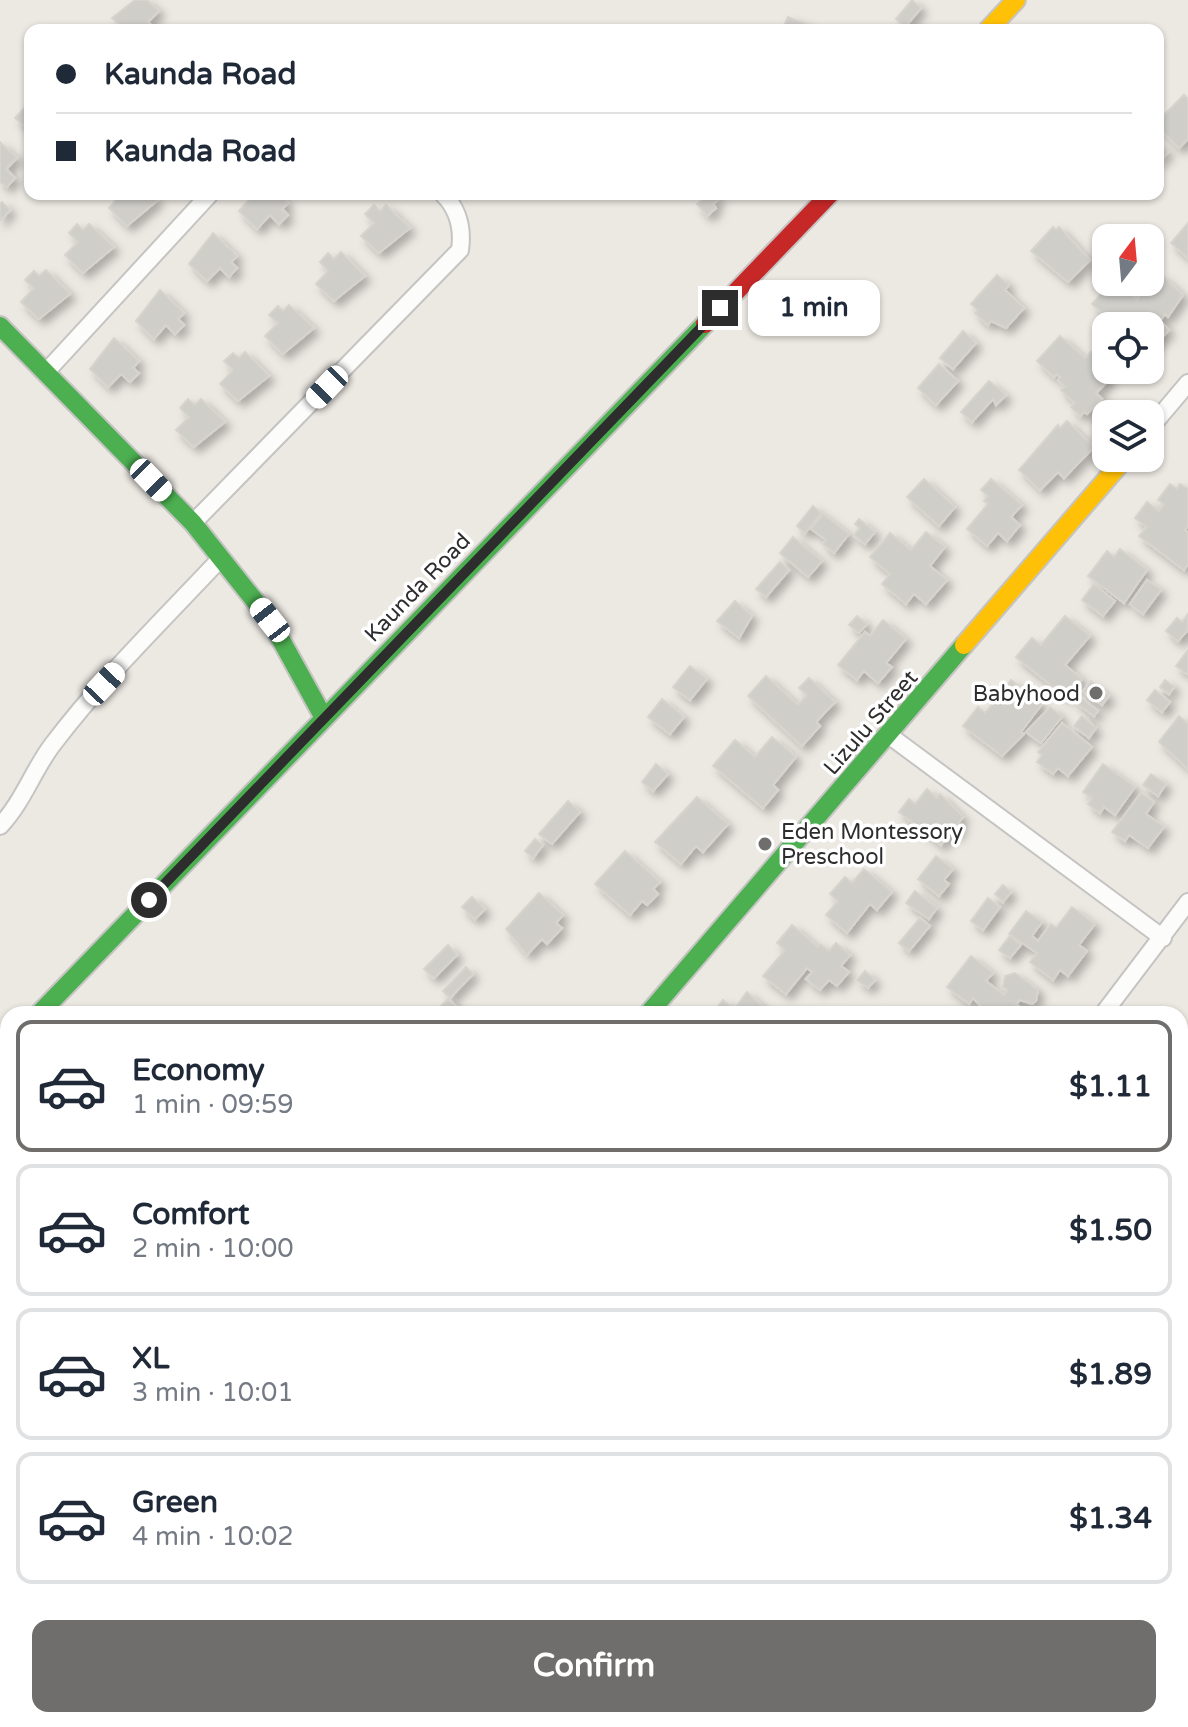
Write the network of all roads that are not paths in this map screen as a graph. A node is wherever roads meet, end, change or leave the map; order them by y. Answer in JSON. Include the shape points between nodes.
{"nodes":[{"id":1,"x":1016,"y":0,"type":"edge"},
{"id":2,"x":994,"y":24,"type":"edge"},
{"id":3,"x":204,"y":200,"type":"edge"},
{"id":4,"x":447,"y":200,"type":"edge"},
{"id":5,"x":824,"y":200,"type":"edge"},
{"id":6,"x":0,"y":326,"type":"edge"},
{"id":7,"x":46,"y":372,"type":"junction"},
{"id":8,"x":1188,"y":383,"type":"edge"},
{"id":9,"x":1164,"y":411,"type":"edge"},
{"id":10,"x":1113,"y":472,"type":"edge"},
{"id":11,"x":193,"y":523,"type":"junction"},
{"id":12,"x":221,"y":558,"type":"junction"},
{"id":13,"x":324,"y":718,"type":"junction"},
{"id":14,"x":890,"y":736,"type":"junction"},
{"id":15,"x":0,"y":826,"type":"edge"},
{"id":16,"x":1188,"y":902,"type":"edge"},
{"id":17,"x":1163,"y":938,"type":"junction"},
{"id":18,"x":47,"y":1006,"type":"edge"},
{"id":19,"x":655,"y":1006,"type":"edge"},
{"id":20,"x":1109,"y":1006,"type":"edge"}],
"edges":[{"from":1,"to":2,"type":"street"},
{"from":3,"to":7,"type":"street"},
{"from":4,"to":11,"type":"street","via":[[458,218],[460,250]]},
{"from":5,"to":13,"type":"street","name":"Kaunda Road"},
{"from":6,"to":7,"type":"street"},
{"from":7,"to":11,"type":"street"},
{"from":8,"to":9,"type":"street"},
{"from":10,"to":14,"type":"street","name":"Lizulu Street"},
{"from":11,"to":12,"type":"street"},
{"from":12,"to":13,"type":"street","via":[[290,650]]},
{"from":12,"to":15,"type":"street","via":[[54,743]]},
{"from":13,"to":18,"type":"street","name":"Kaunda Road"},
{"from":14,"to":17,"type":"street"},
{"from":14,"to":19,"type":"street","name":"Lizulu Street"},
{"from":16,"to":17,"type":"street"},
{"from":17,"to":20,"type":"street"}]}
